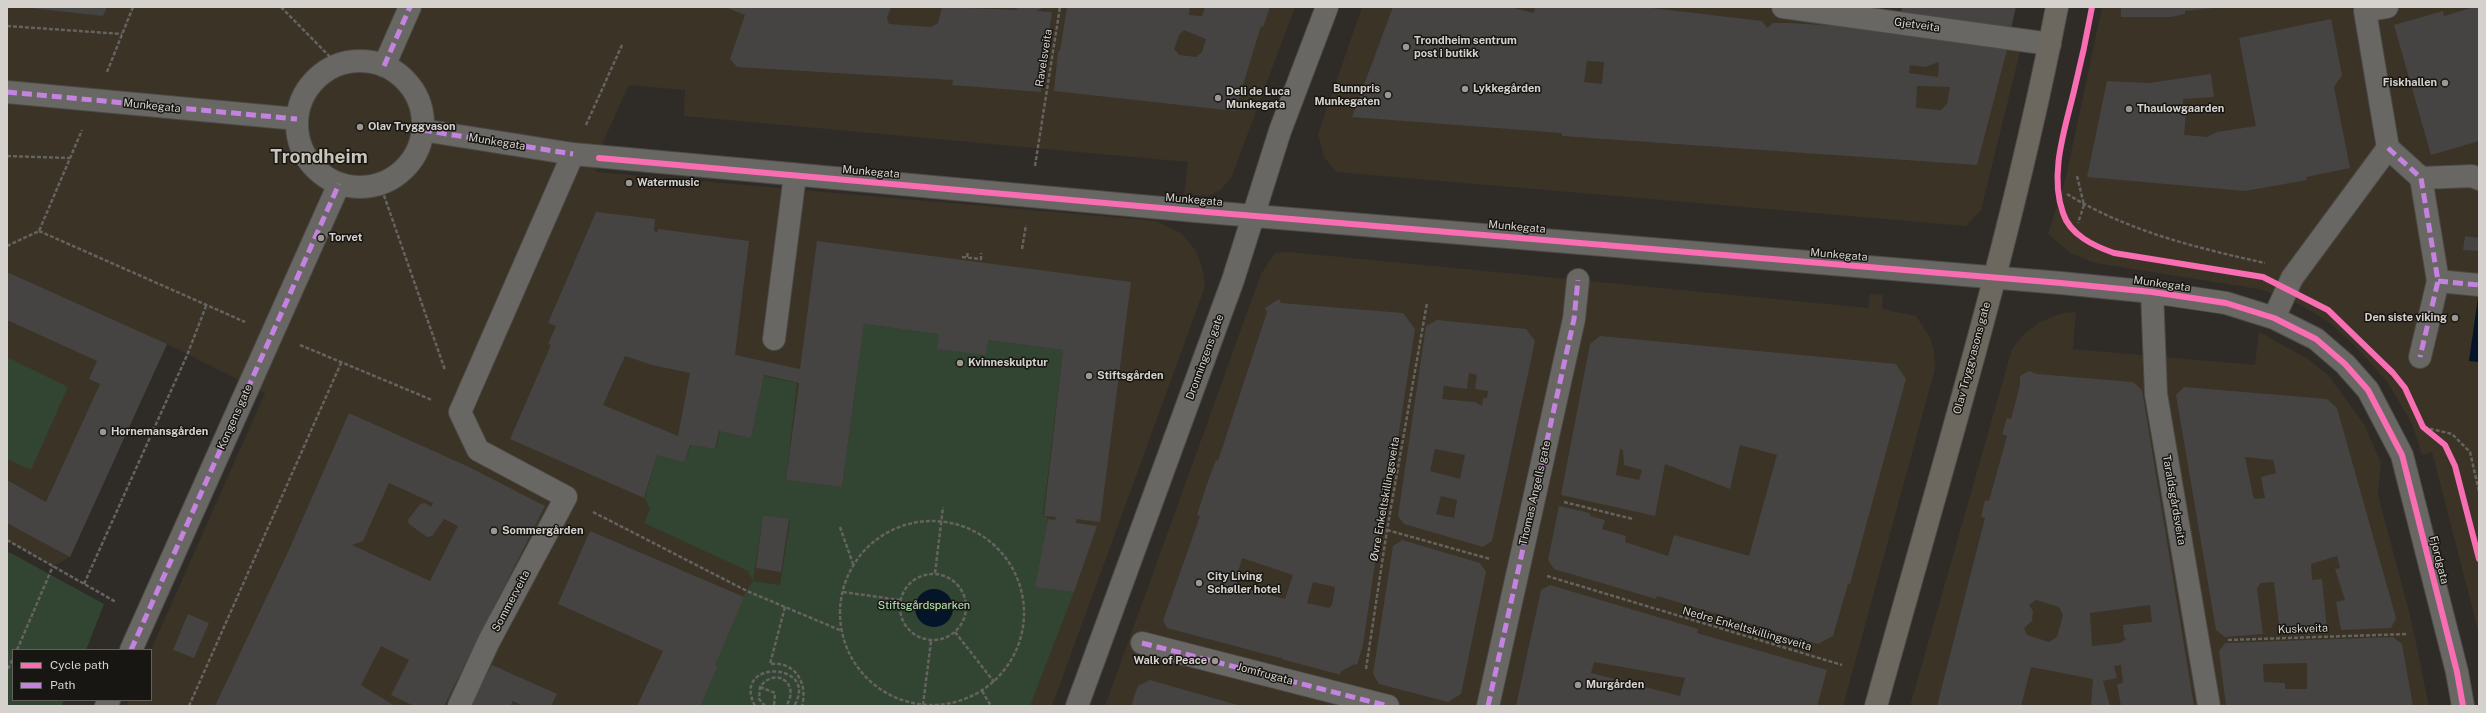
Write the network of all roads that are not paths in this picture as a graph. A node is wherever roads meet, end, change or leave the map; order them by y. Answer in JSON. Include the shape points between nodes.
{"nodes":[{"id":1,"x":410,"y":7,"type":"edge"},
{"id":2,"x":1326,"y":7,"type":"edge"},
{"id":3,"x":1783,"y":7,"type":"edge"},
{"id":4,"x":2057,"y":7,"type":"edge"},
{"id":5,"x":2387,"y":7,"type":"edge"},
{"id":6,"x":1884,"y":14,"type":"edge"},
{"id":7,"x":2050,"y":44,"type":"junction"},
{"id":8,"x":384,"y":66,"type":"junction"},
{"id":9,"x":7,"y":92,"type":"edge"},
{"id":10,"x":297,"y":119,"type":"junction"},
{"id":11,"x":422,"y":130,"type":"junction"},
{"id":12,"x":2388,"y":148,"type":"junction"},
{"id":13,"x":573,"y":154,"type":"junction"},
{"id":14,"x":795,"y":175,"type":"junction"},
{"id":15,"x":2421,"y":178,"type":"junction"},
{"id":16,"x":2479,"y":179,"type":"edge"},
{"id":17,"x":339,"y":184,"type":"junction"},
{"id":18,"x":1254,"y":215,"type":"junction"},
{"id":19,"x":1993,"y":277,"type":"junction"},
{"id":20,"x":1578,"y":280,"type":"dead end"},
{"id":21,"x":2438,"y":281,"type":"junction"},
{"id":22,"x":2479,"y":285,"type":"edge"},
{"id":23,"x":2152,"y":292,"type":"junction"},
{"id":24,"x":2274,"y":318,"type":"junction"},
{"id":25,"x":774,"y":339,"type":"dead end"},
{"id":26,"x":2420,"y":357,"type":"dead end"},
{"id":27,"x":2386,"y":422,"type":"joint"},
{"id":28,"x":1142,"y":643,"type":"dead end"},
{"id":29,"x":131,"y":649,"type":"edge"},
{"id":30,"x":459,"y":706,"type":"edge"},
{"id":31,"x":1077,"y":706,"type":"edge"},
{"id":32,"x":1388,"y":706,"type":"edge"},
{"id":33,"x":1488,"y":706,"type":"edge"},
{"id":34,"x":1876,"y":706,"type":"edge"},
{"id":35,"x":2209,"y":706,"type":"edge"},
{"id":36,"x":2463,"y":706,"type":"edge"}],
"edges":[{"from":1,"to":8,"type":"street"},
{"from":2,"to":18,"type":"street","name":"Dronningens gate","via":[[1280,131]]},
{"from":3,"to":6,"type":"street","name":"Gjetveita"},
{"from":4,"to":7,"type":"main road","name":"Olav Tryggvasons gate"},
{"from":5,"to":12,"type":"street","via":[[2365,11]]},
{"from":6,"to":7,"type":"street","name":"Gjetveita"},
{"from":7,"to":19,"type":"main road","name":"Olav Tryggvasons gate"},
{"from":8,"to":10,"type":"street","via":[[353,61],[338,65],[322,74],[310,86],[301,101]]},
{"from":8,"to":11,"type":"street","via":[[401,76],[414,92],[421,110]]},
{"from":9,"to":10,"type":"street","name":"Munkegata"},
{"from":10,"to":17,"type":"street","via":[[299,140],[307,159],[321,174]]},
{"from":11,"to":13,"type":"street","name":"Munkegata"},
{"from":11,"to":17,"type":"street","via":[[418,148],[409,163],[396,176],[380,184],[360,187]]},
{"from":12,"to":15,"type":"street"},
{"from":12,"to":24,"type":"street","via":[[2287,288]]},
{"from":13,"to":14,"type":"street","name":"Munkegata"},
{"from":13,"to":30,"type":"street","name":"Sommerveita","via":[[460,412],[478,450],[566,498],[489,641]]},
{"from":14,"to":18,"type":"street","name":"Munkegata"},
{"from":14,"to":25,"type":"street"},
{"from":15,"to":16,"type":"street","via":[[2472,176]]},
{"from":15,"to":21,"type":"street"},
{"from":17,"to":29,"type":"street","name":"Kongens gate"},
{"from":18,"to":19,"type":"street","name":"Munkegata"},
{"from":18,"to":31,"type":"street","name":"Dronningens gate","via":[[1233,280]]},
{"from":19,"to":23,"type":"street","name":"Munkegata"},
{"from":19,"to":34,"type":"main road","name":"Olav Tryggvasons gate"},
{"from":20,"to":33,"type":"street","name":"Thomas Angells gate","via":[[1574,318]]},
{"from":21,"to":22,"type":"street"},
{"from":21,"to":26,"type":"street"},
{"from":23,"to":24,"type":"street","name":"Munkegata","via":[[2226,303]]},
{"from":23,"to":35,"type":"street","name":"Taraldsgårdsveita","via":[[2156,394]]},
{"from":24,"to":27,"type":"street","name":"Munkegata","via":[[2316,339],[2345,364],[2368,390]]},
{"from":27,"to":36,"type":"street","name":"Fjordgata","via":[[2402,455],[2458,672]]},
{"from":28,"to":32,"type":"street","name":"Jomfrugata"}]}
